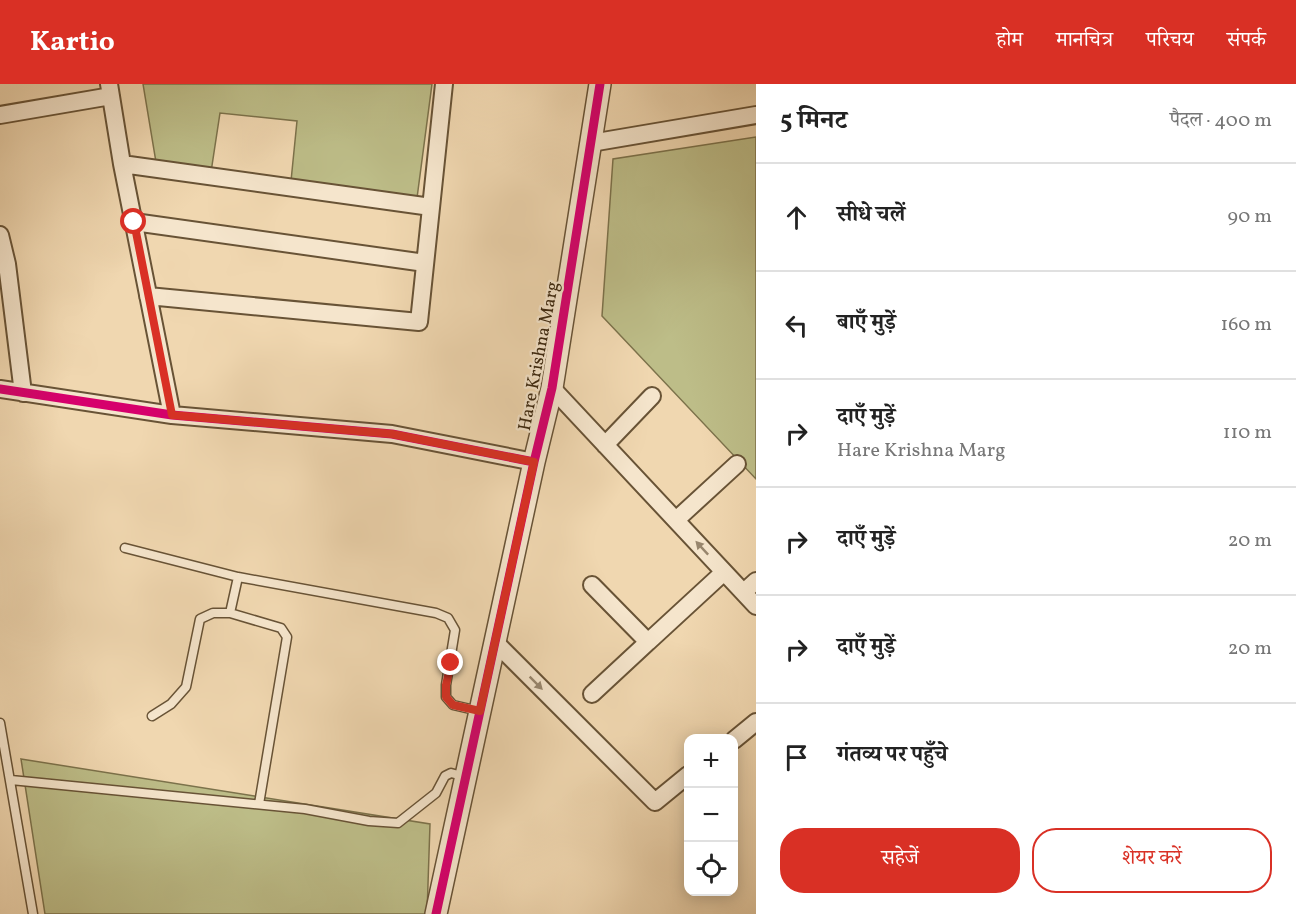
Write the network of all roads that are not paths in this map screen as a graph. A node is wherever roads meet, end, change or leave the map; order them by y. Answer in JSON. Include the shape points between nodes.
{"nodes":[{"id":1,"x":444,"y":84,"type":"edge"},
{"id":2,"x":600,"y":84,"type":"edge"},
{"id":3,"x":110,"y":90,"type":"edge"},
{"id":4,"x":0,"y":115,"type":"edge"},
{"id":5,"x":756,"y":116,"type":"edge"},
{"id":6,"x":591,"y":143,"type":"junction"},
{"id":7,"x":122,"y":164,"type":"junction"},
{"id":8,"x":431,"y":207,"type":"junction"},
{"id":9,"x":134,"y":222,"type":"junction"},
{"id":10,"x":0,"y":236,"type":"edge"},
{"id":11,"x":425,"y":263,"type":"junction"},
{"id":12,"x":3,"y":264,"type":"edge"},
{"id":13,"x":148,"y":296,"type":"junction"},
{"id":14,"x":552,"y":388,"type":"junction"},
{"id":15,"x":0,"y":389,"type":"edge"},
{"id":16,"x":22,"y":393,"type":"junction"},
{"id":17,"x":652,"y":396,"type":"dead end"},
{"id":18,"x":172,"y":415,"type":"junction"},
{"id":19,"x":605,"y":445,"type":"junction"},
{"id":20,"x":534,"y":462,"type":"junction"},
{"id":21,"x":737,"y":464,"type":"dead end"},
{"id":22,"x":676,"y":520,"type":"junction"},
{"id":23,"x":125,"y":548,"type":"dead end"},
{"id":24,"x":724,"y":572,"type":"junction"},
{"id":25,"x":238,"y":577,"type":"junction"},
{"id":26,"x":592,"y":585,"type":"dead end"},
{"id":27,"x":750,"y":586,"type":"edge"},
{"id":28,"x":756,"y":606,"type":"edge"},
{"id":29,"x":230,"y":614,"type":"junction"},
{"id":30,"x":495,"y":642,"type":"junction"},
{"id":31,"x":648,"y":642,"type":"junction"},
{"id":32,"x":592,"y":694,"type":"dead end"},
{"id":33,"x":480,"y":711,"type":"junction"},
{"id":34,"x":152,"y":716,"type":"dead end"},
{"id":35,"x":756,"y":722,"type":"edge"},
{"id":36,"x":0,"y":723,"type":"edge"},
{"id":37,"x":738,"y":737,"type":"edge"},
{"id":38,"x":466,"y":777,"type":"junction"},
{"id":39,"x":684,"y":779,"type":"edge"},
{"id":40,"x":11,"y":780,"type":"junction"},
{"id":41,"x":259,"y":804,"type":"junction"},
{"id":42,"x":33,"y":914,"type":"edge"},
{"id":43,"x":436,"y":914,"type":"edge"}],
"edges":[{"from":1,"to":8,"type":"street"},
{"from":2,"to":6,"type":"street","name":"Hare Krishna Marg"},
{"from":3,"to":4,"type":"street"},
{"from":3,"to":7,"type":"street"},
{"from":5,"to":6,"type":"street"},
{"from":6,"to":14,"type":"street","name":"Hare Krishna Marg"},
{"from":7,"to":8,"type":"street"},
{"from":7,"to":9,"type":"street"},
{"from":8,"to":11,"type":"street"},
{"from":9,"to":11,"type":"street"},
{"from":9,"to":13,"type":"street"},
{"from":10,"to":12,"type":"street"},
{"from":11,"to":13,"type":"street","via":[[419,322]]},
{"from":12,"to":16,"type":"street"},
{"from":13,"to":18,"type":"street"},
{"from":14,"to":19,"type":"street"},
{"from":14,"to":20,"type":"street","name":"Hare Krishna Marg"},
{"from":15,"to":16,"type":"street"},
{"from":16,"to":18,"type":"street"},
{"from":17,"to":19,"type":"street"},
{"from":18,"to":20,"type":"street","via":[[392,434]]},
{"from":19,"to":22,"type":"street"},
{"from":20,"to":30,"type":"street","name":"Hare Krishna Marg"},
{"from":21,"to":22,"type":"street"},
{"from":24,"to":22,"type":"street","one_way":true},
{"from":23,"to":25,"type":"lane"},
{"from":24,"to":27,"type":"street"},
{"from":24,"to":31,"type":"street"},
{"from":25,"to":29,"type":"lane"},
{"from":25,"to":33,"type":"lane","via":[[448,618],[455,630],[446,697],[453,705]]},
{"from":26,"to":31,"type":"street"},
{"from":27,"to":28,"type":"street"},
{"from":29,"to":34,"type":"lane","via":[[201,619],[186,687],[171,704]]},
{"from":29,"to":41,"type":"lane","via":[[281,628],[287,637]]},
{"from":30,"to":33,"type":"street","name":"Hare Krishna Marg"},
{"from":30,"to":39,"type":"street","one_way":true,"via":[[655,802]]},
{"from":31,"to":32,"type":"street"},
{"from":33,"to":38,"type":"street","name":"Hare Krishna Marg"},
{"from":35,"to":37,"type":"street"},
{"from":36,"to":40,"type":"lane"},
{"from":38,"to":41,"type":"lane","via":[[451,773],[445,776],[435,793],[398,823]]},
{"from":38,"to":43,"type":"street","name":"Hare Krishna Marg"},
{"from":40,"to":41,"type":"lane"},
{"from":40,"to":42,"type":"lane"}]}
